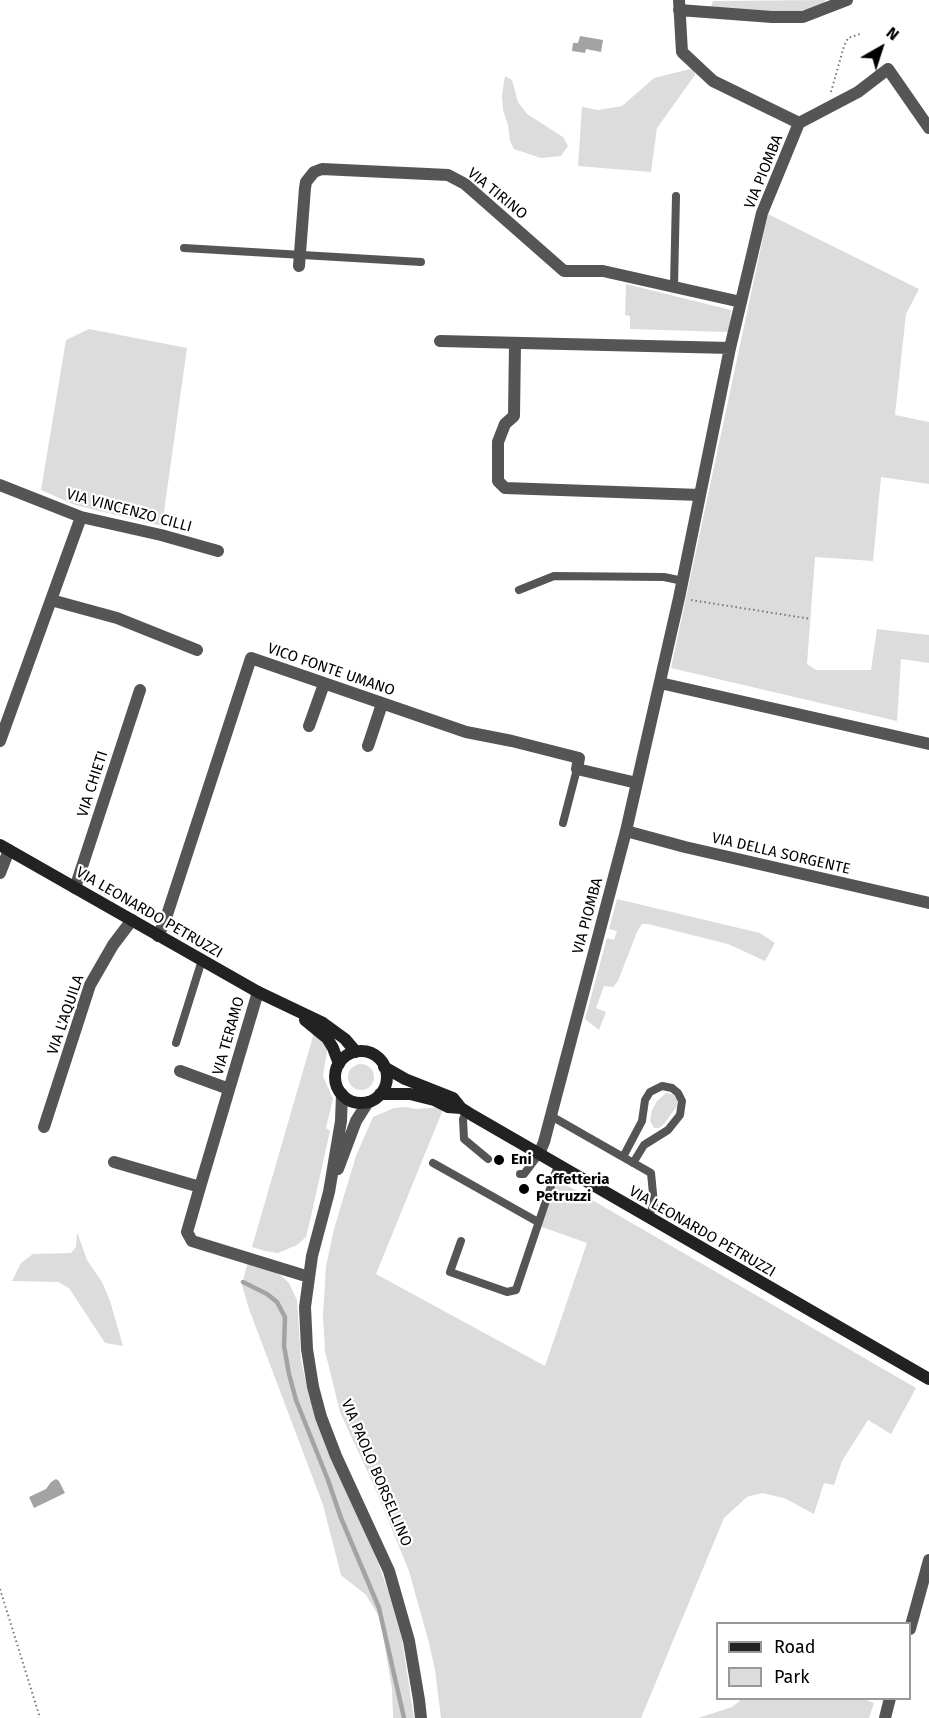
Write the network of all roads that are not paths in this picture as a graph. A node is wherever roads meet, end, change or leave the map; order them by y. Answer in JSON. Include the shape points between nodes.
{"nodes":[{"id":1,"x":847,"y":0,"type":"edge"},
{"id":2,"x":679,"y":5,"type":"edge"},
{"id":3,"x":800,"y":123,"type":"junction"},
{"id":4,"x":929,"y":128,"type":"edge"},
{"id":5,"x":676,"y":196,"type":"dead end"},
{"id":6,"x":184,"y":248,"type":"dead end"},
{"id":7,"x":299,"y":260,"type":"junction"},
{"id":8,"x":421,"y":262,"type":"dead end"},
{"id":9,"x":674,"y":286,"type":"junction"},
{"id":10,"x":741,"y":302,"type":"junction"},
{"id":11,"x":440,"y":341,"type":"dead end"},
{"id":12,"x":515,"y":344,"type":"junction"},
{"id":13,"x":730,"y":348,"type":"junction"},
{"id":14,"x":0,"y":485,"type":"edge"},
{"id":15,"x":700,"y":495,"type":"junction"},
{"id":16,"x":81,"y":517,"type":"junction"},
{"id":17,"x":218,"y":551,"type":"dead end"},
{"id":18,"x":683,"y":581,"type":"junction"},
{"id":19,"x":519,"y":590,"type":"dead end"},
{"id":20,"x":51,"y":600,"type":"junction"},
{"id":21,"x":197,"y":650,"type":"dead end"},
{"id":22,"x":660,"y":683,"type":"junction"},
{"id":23,"x":324,"y":684,"type":"junction"},
{"id":24,"x":140,"y":690,"type":"dead end"},
{"id":25,"x":382,"y":704,"type":"junction"},
{"id":26,"x":309,"y":726,"type":"dead end"},
{"id":27,"x":0,"y":741,"type":"edge"},
{"id":28,"x":929,"y":744,"type":"edge"},
{"id":29,"x":368,"y":746,"type":"dead end"},
{"id":30,"x":578,"y":769,"type":"junction"},
{"id":31,"x":637,"y":783,"type":"junction"},
{"id":32,"x":563,"y":823,"type":"dead end"},
{"id":33,"x":627,"y":831,"type":"junction"},
{"id":34,"x":4,"y":848,"type":"edge"},
{"id":35,"x":0,"y":873,"type":"edge"},
{"id":36,"x":75,"y":888,"type":"junction"},
{"id":37,"x":929,"y":903,"type":"edge"},
{"id":38,"x":132,"y":920,"type":"junction"},
{"id":39,"x":158,"y":936,"type":"junction"},
{"id":40,"x":202,"y":960,"type":"junction"},
{"id":41,"x":258,"y":992,"type":"junction"},
{"id":42,"x":285,"y":1005,"type":"junction"},
{"id":43,"x":176,"y":1043,"type":"dead end"},
{"id":44,"x":356,"y":1052,"type":"junction"},
{"id":45,"x":339,"y":1064,"type":"junction"},
{"id":46,"x":384,"y":1066,"type":"junction"},
{"id":47,"x":180,"y":1071,"type":"dead end"},
{"id":48,"x":229,"y":1089,"type":"junction"},
{"id":49,"x":342,"y":1094,"type":"junction"},
{"id":50,"x":380,"y":1094,"type":"junction"},
{"id":51,"x":368,"y":1102,"type":"junction"},
{"id":52,"x":464,"y":1110,"type":"junction"},
{"id":53,"x":551,"y":1116,"type":"junction"},
{"id":54,"x":44,"y":1127,"type":"dead end"},
{"id":55,"x":539,"y":1154,"type":"junction"},
{"id":56,"x":623,"y":1157,"type":"junction"},
{"id":57,"x":488,"y":1159,"type":"dead end"},
{"id":58,"x":114,"y":1162,"type":"dead end"},
{"id":59,"x":433,"y":1163,"type":"dead end"},
{"id":60,"x":633,"y":1163,"type":"junction"},
{"id":61,"x":558,"y":1165,"type":"junction"},
{"id":62,"x":520,"y":1174,"type":"dead end"},
{"id":63,"x":200,"y":1187,"type":"junction"},
{"id":64,"x":329,"y":1192,"type":"junction"},
{"id":65,"x":648,"y":1218,"type":"junction"},
{"id":66,"x":538,"y":1222,"type":"junction"},
{"id":67,"x":461,"y":1241,"type":"dead end"},
{"id":68,"x":309,"y":1277,"type":"junction"},
{"id":69,"x":929,"y":1379,"type":"edge"},
{"id":70,"x":929,"y":1560,"type":"edge"},
{"id":71,"x":925,"y":1587,"type":"edge"},
{"id":72,"x":911,"y":1623,"type":"edge"},
{"id":73,"x":890,"y":1700,"type":"edge"},
{"id":74,"x":421,"y":1718,"type":"edge"},
{"id":75,"x":885,"y":1718,"type":"edge"}],
"edges":[{"from":1,"to":2,"type":"street","via":[[804,16],[751,15]]},
{"from":2,"to":3,"type":"street","name":"VIA PIOMBA","via":[[682,52],[712,81]]},
{"from":3,"to":4,"type":"street","via":[[858,92],[888,69]]},
{"from":3,"to":10,"type":"street","name":"VIA PIOMBA","via":[[762,213]]},
{"from":5,"to":9,"type":"lane"},
{"from":6,"to":7,"type":"lane"},
{"from":7,"to":8,"type":"lane"},
{"from":7,"to":9,"type":"street","name":"VIA TIRINO","via":[[306,182],[314,172],[322,169],[448,175],[465,184],[564,271],[603,271]]},
{"from":9,"to":10,"type":"street","name":"VIA TIRINO"},
{"from":10,"to":13,"type":"street","name":"VIA PIOMBA"},
{"from":11,"to":12,"type":"street"},
{"from":12,"to":13,"type":"street"},
{"from":12,"to":15,"type":"street","via":[[519,416],[505,424],[498,442],[498,481],[505,488]]},
{"from":13,"to":15,"type":"street","name":"VIA PIOMBA"},
{"from":14,"to":16,"type":"street","name":"VIA VINCENZO CILLI"},
{"from":15,"to":18,"type":"street","name":"VIA PIOMBA"},
{"from":16,"to":17,"type":"street","name":"VIA VINCENZO CILLI"},
{"from":16,"to":20,"type":"street"},
{"from":18,"to":19,"type":"lane","via":[[664,577],[554,576]]},
{"from":18,"to":22,"type":"street","name":"VIA PIOMBA"},
{"from":20,"to":21,"type":"street","via":[[117,618]]},
{"from":20,"to":27,"type":"street"},
{"from":22,"to":28,"type":"street"},
{"from":22,"to":31,"type":"street","name":"VIA PIOMBA"},
{"from":23,"to":25,"type":"street","name":"VICO FONTE UMANO"},
{"from":23,"to":26,"type":"street"},
{"from":23,"to":39,"type":"street","name":"VICO FONTE UMANO","via":[[250,658]]},
{"from":24,"to":36,"type":"street","name":"VIA CHIETI"},
{"from":25,"to":29,"type":"street"},
{"from":25,"to":30,"type":"street","name":"VICO FONTE UMANO","via":[[466,732],[579,758]]},
{"from":30,"to":31,"type":"street","name":"VICO FONTE UMANO"},
{"from":30,"to":32,"type":"lane"},
{"from":31,"to":33,"type":"street","name":"VIA PIOMBA"},
{"from":33,"to":37,"type":"street","name":"VIA DELLA SORGENTE"},
{"from":33,"to":53,"type":"street","name":"VIA PIOMBA"},
{"from":34,"to":35,"type":"street"},
{"from":34,"to":36,"type":"main road","name":"VIA LEONARDO PETRUZZI"},
{"from":36,"to":38,"type":"main road","name":"VIA LEONARDO PETRUZZI"},
{"from":38,"to":39,"type":"main road","name":"VIA LEONARDO PETRUZZI"},
{"from":38,"to":54,"type":"street","name":"VIA L'AQUILA","via":[[90,985]]},
{"from":39,"to":40,"type":"main road","name":"VIA LEONARDO PETRUZZI"},
{"from":40,"to":41,"type":"main road","name":"VIA LEONARDO PETRUZZI"},
{"from":40,"to":43,"type":"lane"},
{"from":41,"to":42,"type":"main road","name":"VIA LEONARDO PETRUZZI"},
{"from":41,"to":48,"type":"street","name":"VIA TERAMO"},
{"from":42,"to":44,"type":"main road","name":"VIA LEONARDO PETRUZZI","via":[[322,1023]]},
{"from":42,"to":45,"type":"main road","name":"VIA LEONARDO PETRUZZI","via":[[327,1038]]},
{"from":44,"to":45,"type":"main road"},
{"from":44,"to":46,"type":"main road","via":[[373,1054]]},
{"from":45,"to":49,"type":"main road","via":[[335,1083]]},
{"from":46,"to":50,"type":"main road","via":[[386,1081]]},
{"from":46,"to":52,"type":"main road","name":"VIA LEONARDO PETRUZZI","via":[[411,1082],[453,1098]]},
{"from":47,"to":48,"type":"street","name":"VIA TERAMO"},
{"from":48,"to":63,"type":"street","name":"VIA TERAMO"},
{"from":49,"to":51,"type":"main road","via":[[354,1102]]},
{"from":49,"to":64,"type":"street","name":"VIA PAOLO BORSELLINO"},
{"from":50,"to":51,"type":"main road"},
{"from":50,"to":52,"type":"main road","name":"VIA LEONARDO PETRUZZI","via":[[410,1094]]},
{"from":51,"to":64,"type":"street","name":"VIA PAOLO BORSELLINO","via":[[356,1121]]},
{"from":52,"to":55,"type":"main road","name":"VIA LEONARDO PETRUZZI"},
{"from":52,"to":57,"type":"lane","via":[[464,1138]]},
{"from":53,"to":55,"type":"street","name":"VIA PIOMBA"},
{"from":53,"to":56,"type":"lane"},
{"from":55,"to":61,"type":"main road","name":"VIA LEONARDO PETRUZZI"},
{"from":55,"to":62,"type":"lane"},
{"from":56,"to":60,"type":"lane"},
{"from":56,"to":60,"type":"lane","via":[[642,1120],[650,1092],[662,1086],[672,1088],[682,1101],[681,1115],[668,1130],[644,1145]]},
{"from":58,"to":63,"type":"street"},
{"from":59,"to":66,"type":"lane"},
{"from":60,"to":65,"type":"lane","via":[[651,1173],[654,1204]]},
{"from":61,"to":65,"type":"main road","name":"VIA LEONARDO PETRUZZI"},
{"from":61,"to":66,"type":"lane"},
{"from":63,"to":68,"type":"street","name":"VIA TERAMO","via":[[187,1232],[192,1241]]},
{"from":64,"to":68,"type":"street","name":"VIA PAOLO BORSELLINO"},
{"from":65,"to":69,"type":"main road","name":"VIA LEONARDO PETRUZZI"},
{"from":66,"to":67,"type":"lane","via":[[516,1290],[507,1292],[450,1272]]},
{"from":68,"to":74,"type":"street","name":"VIA PAOLO BORSELLINO","via":[[305,1307],[313,1387],[336,1456],[389,1572],[409,1641]]},
{"from":70,"to":71,"type":"street"},
{"from":71,"to":72,"type":"street"},
{"from":73,"to":75,"type":"street"}]}
